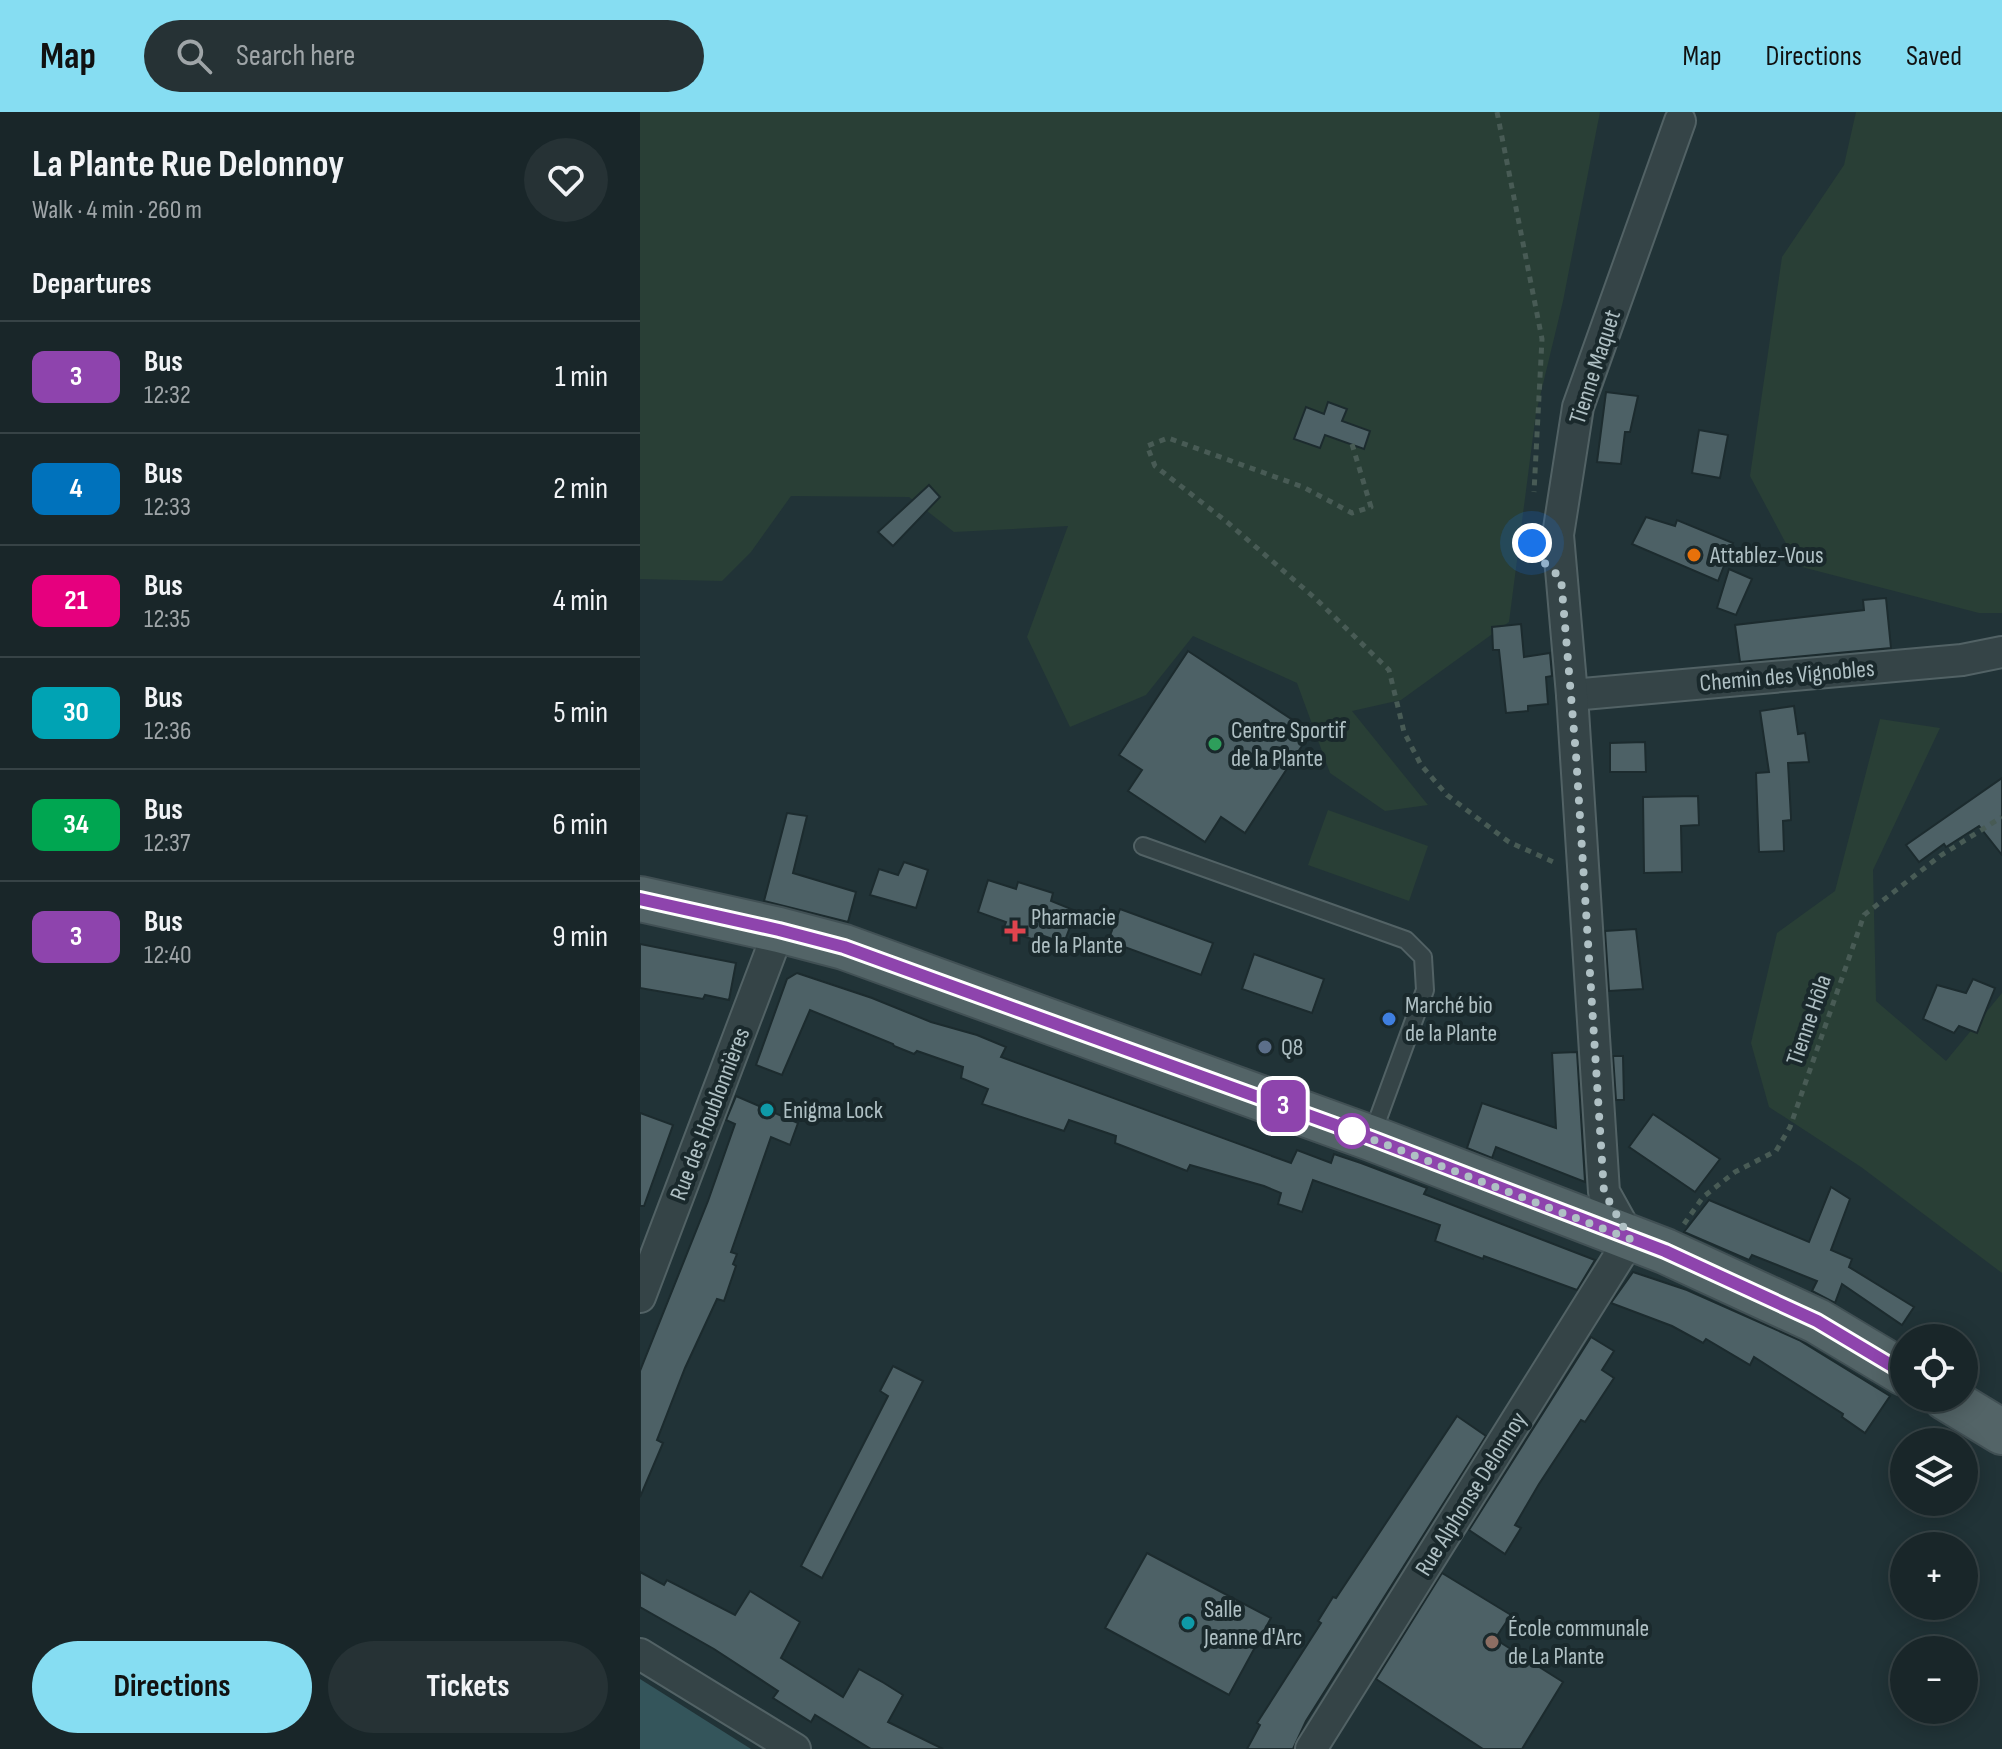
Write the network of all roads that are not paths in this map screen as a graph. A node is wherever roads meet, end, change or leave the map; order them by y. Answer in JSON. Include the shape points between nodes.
{"nodes":[{"id":1,"x":1680,"y":121,"type":"dead end"},
{"id":2,"x":2002,"y":652,"type":"edge"},
{"id":3,"x":1572,"y":695,"type":"junction"},
{"id":4,"x":1143,"y":846,"type":"dead end"},
{"id":5,"x":640,"y":899,"type":"edge"},
{"id":6,"x":779,"y":930,"type":"junction"},
{"id":7,"x":1371,"y":1138,"type":"junction"},
{"id":8,"x":1648,"y":1245,"type":"junction"},
{"id":9,"x":640,"y":1297,"type":"edge"},
{"id":10,"x":1890,"y":1365,"type":"edge"},
{"id":11,"x":1969,"y":1412,"type":"edge"},
{"id":12,"x":2002,"y":1432,"type":"edge"},
{"id":13,"x":640,"y":1654,"type":"edge"},
{"id":14,"x":795,"y":1749,"type":"edge"},
{"id":15,"x":1311,"y":1749,"type":"edge"}],
"edges":[{"from":1,"to":3,"type":"street","name":"Tienne Maquet","via":[[1578,407],[1558,535]]},
{"from":2,"to":3,"type":"street","name":"Chemin des Vignobles"},
{"from":3,"to":8,"type":"street","name":"Tienne Maquet","via":[[1604,1192]]},
{"from":4,"to":7,"type":"lane","via":[[1406,940],[1423,957],[1425,990]]},
{"from":5,"to":6,"type":"main road"},
{"from":6,"to":7,"type":"main road","via":[[844,947]]},
{"from":6,"to":9,"type":"street","name":"Rue des Houblonnières"},
{"from":7,"to":8,"type":"main road"},
{"from":8,"to":10,"type":"main road","via":[[1817,1321]]},
{"from":8,"to":15,"type":"street","name":"Rue Alphonse Delonnoy"},
{"from":11,"to":12,"type":"main road"},
{"from":13,"to":14,"type":"street"}]}
